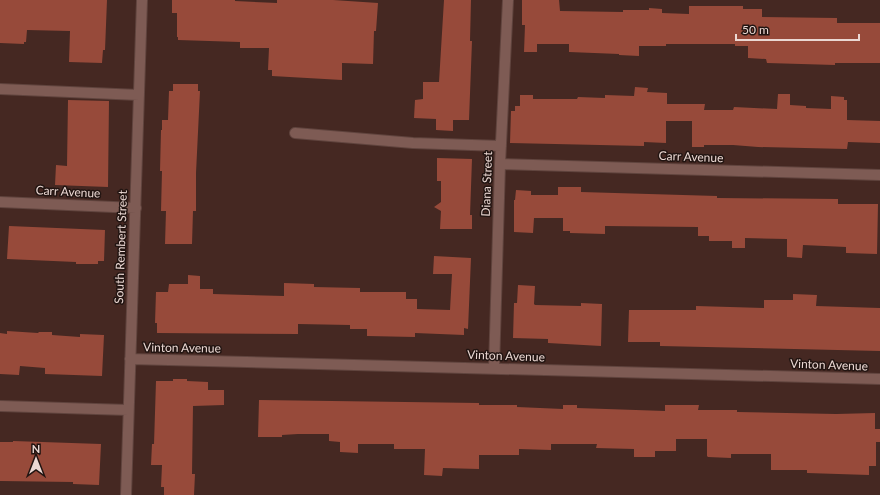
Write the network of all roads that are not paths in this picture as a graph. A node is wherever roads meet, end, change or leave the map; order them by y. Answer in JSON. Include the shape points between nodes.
{"nodes":[{"id":1,"x":142,"y":0,"type":"edge"},
{"id":2,"x":508,"y":0,"type":"edge"},
{"id":3,"x":0,"y":90,"type":"edge"},
{"id":4,"x":139,"y":94,"type":"junction"},
{"id":5,"x":295,"y":133,"type":"dead end"},
{"id":6,"x":501,"y":146,"type":"junction"},
{"id":7,"x":500,"y":164,"type":"junction"},
{"id":8,"x":880,"y":175,"type":"edge"},
{"id":9,"x":0,"y":202,"type":"edge"},
{"id":10,"x":136,"y":208,"type":"junction"},
{"id":11,"x":130,"y":359,"type":"junction"},
{"id":12,"x":494,"y":369,"type":"junction"},
{"id":13,"x":880,"y":379,"type":"edge"},
{"id":14,"x":0,"y":406,"type":"edge"},
{"id":15,"x":128,"y":410,"type":"junction"},
{"id":16,"x":126,"y":495,"type":"edge"}],
"edges":[{"from":1,"to":4,"type":"street","name":"South Rembert Street"},
{"from":2,"to":6,"type":"street","name":"Diana Street"},
{"from":3,"to":4,"type":"street"},
{"from":4,"to":10,"type":"street","name":"South Rembert Street"},
{"from":5,"to":6,"type":"street","via":[[413,143]]},
{"from":6,"to":7,"type":"street","name":"Diana Street"},
{"from":7,"to":8,"type":"street","name":"Carr Avenue"},
{"from":7,"to":12,"type":"street","name":"Diana Street"},
{"from":9,"to":10,"type":"street","name":"Carr Avenue"},
{"from":10,"to":11,"type":"street","name":"South Rembert Street"},
{"from":11,"to":12,"type":"street","name":"Vinton Avenue"},
{"from":11,"to":15,"type":"street","name":"South Rembert Street"},
{"from":12,"to":13,"type":"street","name":"Vinton Avenue"},
{"from":14,"to":15,"type":"street"},
{"from":15,"to":16,"type":"street","name":"South Rembert Street"}]}
